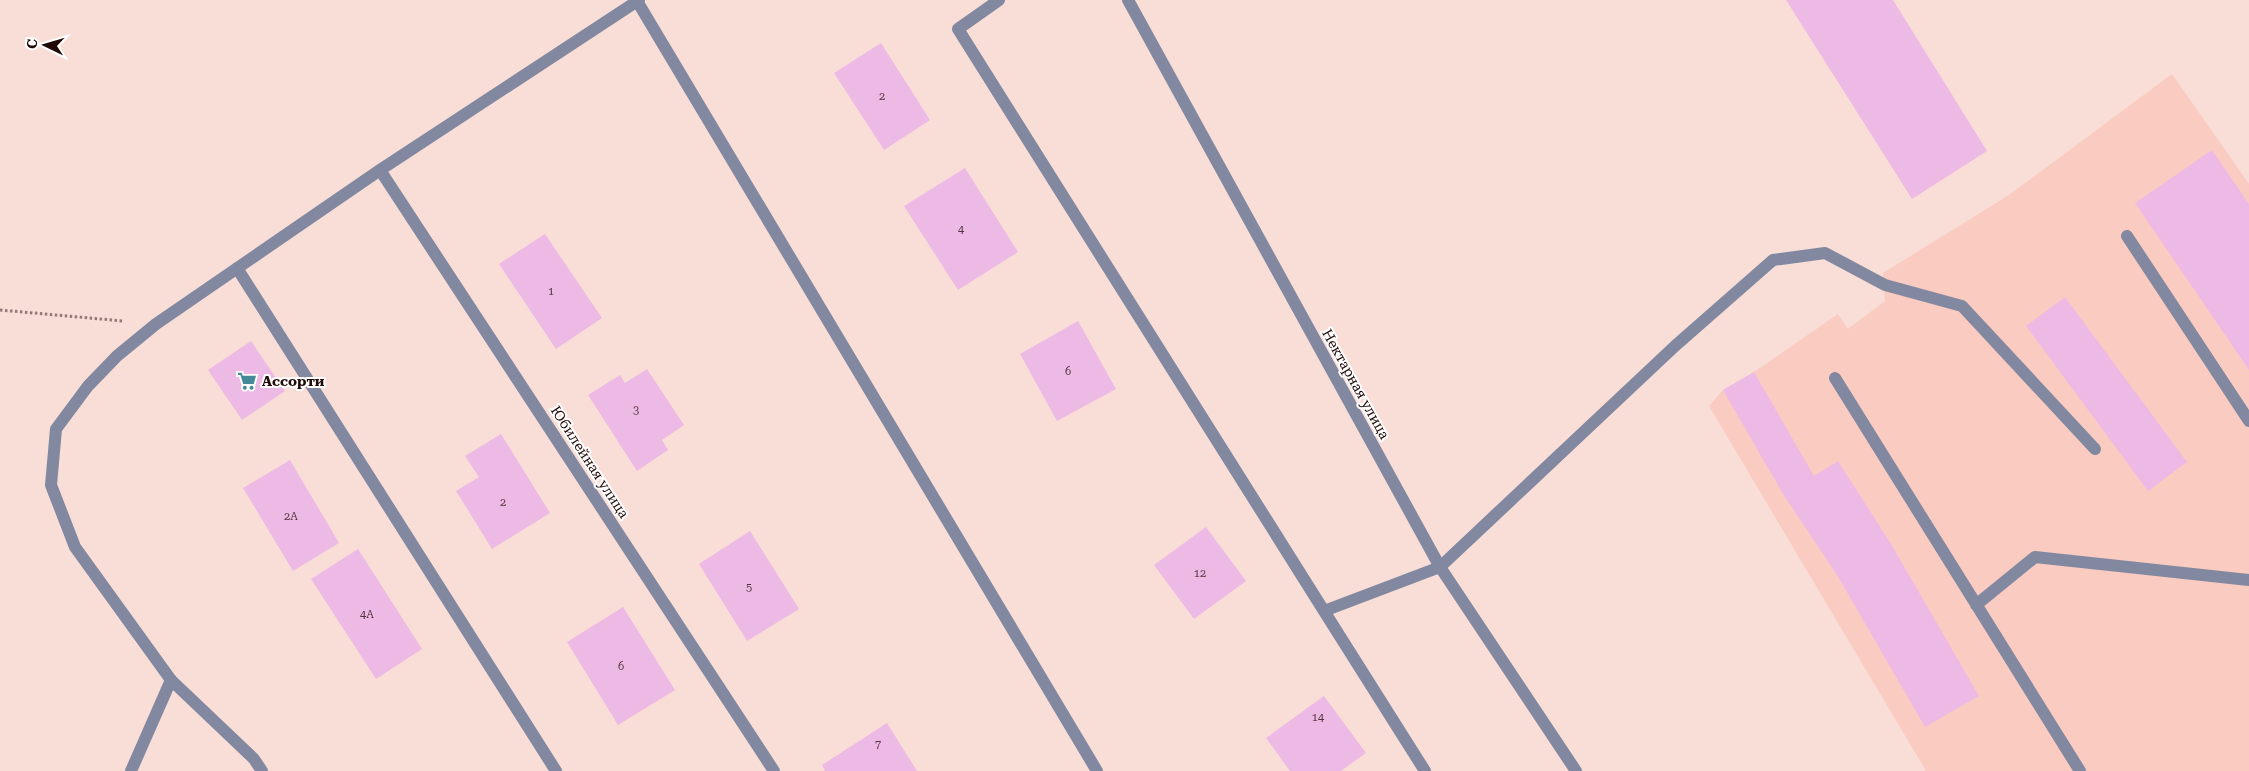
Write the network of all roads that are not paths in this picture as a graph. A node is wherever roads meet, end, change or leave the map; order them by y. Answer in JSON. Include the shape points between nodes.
{"nodes":[{"id":1,"x":638,"y":0,"type":"edge"},
{"id":2,"x":999,"y":0,"type":"edge"},
{"id":3,"x":1128,"y":0,"type":"edge"},
{"id":4,"x":380,"y":170,"type":"junction"},
{"id":5,"x":2127,"y":236,"type":"dead end"},
{"id":6,"x":237,"y":268,"type":"junction"},
{"id":7,"x":1835,"y":378,"type":"dead end"},
{"id":8,"x":2249,"y":421,"type":"edge"},
{"id":9,"x":2095,"y":449,"type":"dead end"},
{"id":10,"x":1440,"y":567,"type":"junction"},
{"id":11,"x":2249,"y":580,"type":"edge"},
{"id":12,"x":1976,"y":605,"type":"junction"},
{"id":13,"x":1324,"y":611,"type":"junction"},
{"id":14,"x":172,"y":680,"type":"junction"},
{"id":15,"x":132,"y":771,"type":"edge"},
{"id":16,"x":262,"y":771,"type":"edge"},
{"id":17,"x":556,"y":771,"type":"edge"},
{"id":18,"x":774,"y":771,"type":"edge"},
{"id":19,"x":1097,"y":771,"type":"edge"},
{"id":20,"x":1425,"y":771,"type":"edge"},
{"id":21,"x":1576,"y":771,"type":"edge"},
{"id":22,"x":2080,"y":771,"type":"edge"}],
"edges":[{"from":1,"to":4,"type":"street"},
{"from":1,"to":19,"type":"street"},
{"from":2,"to":13,"type":"street","via":[[958,29]]},
{"from":3,"to":10,"type":"street","name":"Нектарная улица"},
{"from":4,"to":6,"type":"street"},
{"from":4,"to":18,"type":"street","name":"Юбилейная улица"},
{"from":5,"to":8,"type":"street"},
{"from":6,"to":14,"type":"street","via":[[156,324],[117,356],[88,386],[56,429],[51,485],[75,547]]},
{"from":6,"to":17,"type":"street"},
{"from":7,"to":12,"type":"street"},
{"from":9,"to":10,"type":"street","via":[[1962,306],[1885,285],[1825,253],[1773,260],[1675,346]]},
{"from":10,"to":13,"type":"street"},
{"from":10,"to":21,"type":"street","name":"Нектарная улица"},
{"from":11,"to":12,"type":"street","via":[[2035,557]]},
{"from":12,"to":22,"type":"street"},
{"from":13,"to":20,"type":"street"},
{"from":14,"to":15,"type":"street"},
{"from":14,"to":16,"type":"street","via":[[254,759]]}]}
